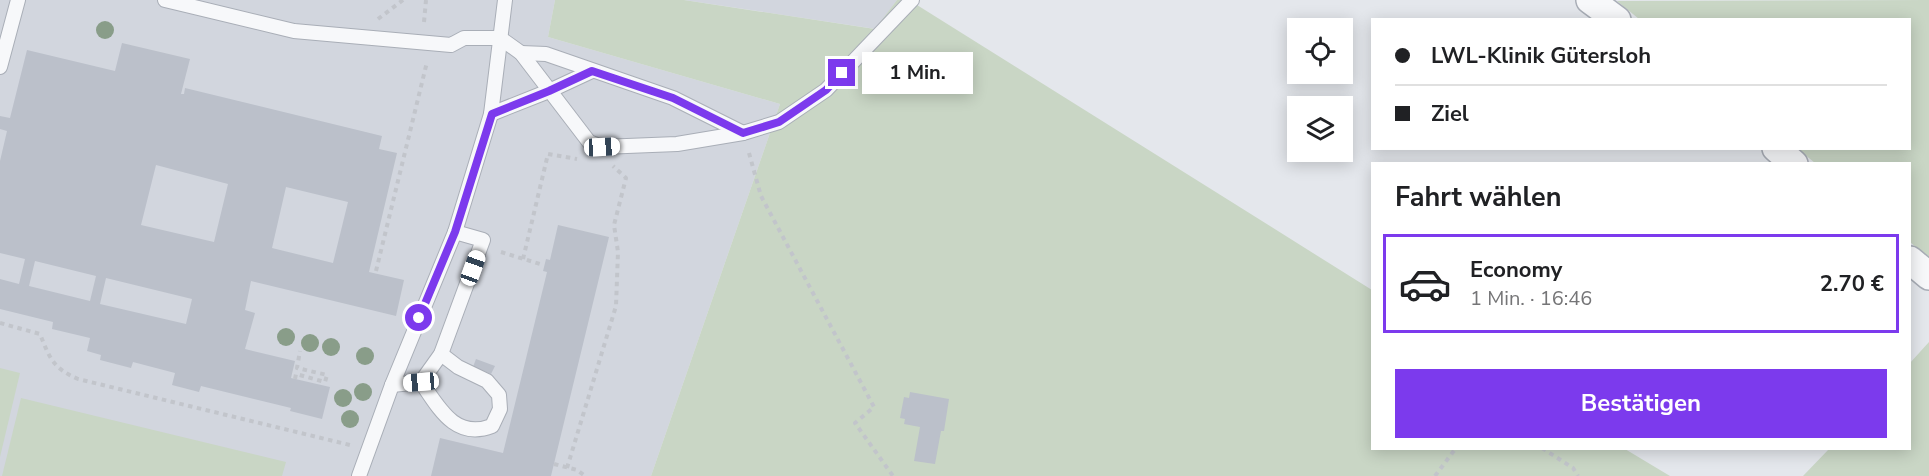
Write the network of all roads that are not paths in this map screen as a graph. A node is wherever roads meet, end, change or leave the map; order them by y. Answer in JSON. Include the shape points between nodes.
{"nodes":[{"id":1,"x":18,"y":0,"type":"edge"},
{"id":2,"x":165,"y":0,"type":"edge"},
{"id":3,"x":506,"y":0,"type":"edge"},
{"id":4,"x":912,"y":0,"type":"edge"},
{"id":5,"x":1590,"y":0,"type":"edge"},
{"id":6,"x":180,"y":2,"type":"edge"},
{"id":7,"x":1614,"y":18,"type":"edge"},
{"id":8,"x":500,"y":38,"type":"junction"},
{"id":9,"x":521,"y":53,"type":"junction"},
{"id":10,"x":0,"y":67,"type":"edge"},
{"id":11,"x":592,"y":71,"type":"junction"},
{"id":12,"x":549,"y":91,"type":"junction"},
{"id":13,"x":492,"y":114,"type":"junction"},
{"id":14,"x":743,"y":133,"type":"junction"},
{"id":15,"x":1778,"y":150,"type":"edge"},
{"id":16,"x":1792,"y":162,"type":"edge"},
{"id":17,"x":455,"y":232,"type":"junction"},
{"id":18,"x":1911,"y":261,"type":"edge"},
{"id":19,"x":1929,"y":276,"type":"edge"},
{"id":20,"x":441,"y":354,"type":"junction"},
{"id":21,"x":421,"y":382,"type":"junction"},
{"id":22,"x":392,"y":385,"type":"junction"},
{"id":23,"x":359,"y":476,"type":"edge"}],
"edges":[{"from":1,"to":10,"type":"lane"},
{"from":2,"to":6,"type":"lane"},
{"from":3,"to":8,"type":"lane"},
{"from":4,"to":14,"type":"lane","via":[[826,90],[779,122]]},
{"from":5,"to":7,"type":"street"},
{"from":6,"to":8,"type":"lane","via":[[294,31],[451,45],[464,38]]},
{"from":8,"to":9,"type":"lane"},
{"from":8,"to":13,"type":"lane"},
{"from":9,"to":11,"type":"lane","via":[[546,54]]},
{"from":9,"to":12,"type":"lane"},
{"from":11,"to":12,"type":"lane"},
{"from":11,"to":14,"type":"lane","via":[[673,98]]},
{"from":12,"to":13,"type":"lane"},
{"from":12,"to":14,"type":"lane","via":[[588,142],[602,147],[677,144]]},
{"from":13,"to":17,"type":"lane"},
{"from":15,"to":16,"type":"street"},
{"from":17,"to":20,"type":"lane","via":[[483,240]]},
{"from":17,"to":22,"type":"lane"},
{"from":18,"to":19,"type":"street"},
{"from":20,"to":21,"type":"lane"},
{"from":20,"to":21,"type":"lane","via":[[487,381],[499,394],[500,409],[492,426],[479,431],[459,427],[442,414]]},
{"from":21,"to":22,"type":"lane"},
{"from":22,"to":23,"type":"lane"}]}
